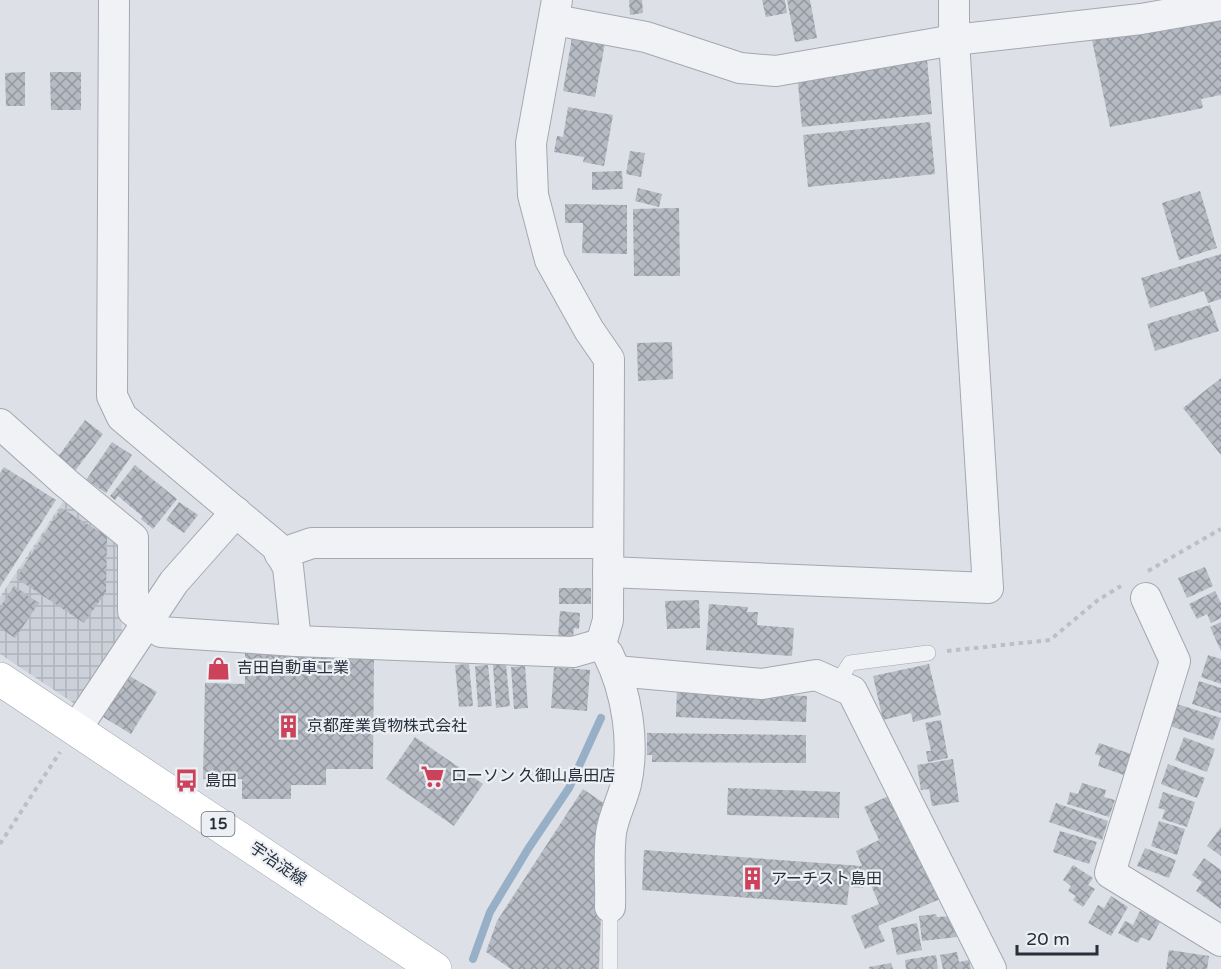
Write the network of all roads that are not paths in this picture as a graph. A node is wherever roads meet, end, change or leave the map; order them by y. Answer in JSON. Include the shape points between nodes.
{"nodes":[{"id":1,"x":114,"y":0,"type":"edge"},
{"id":2,"x":954,"y":0,"type":"edge"},
{"id":3,"x":1221,"y":5,"type":"edge"},
{"id":4,"x":556,"y":10,"type":"edge"},
{"id":5,"x":954,"y":40,"type":"junction"},
{"id":6,"x":0,"y":424,"type":"edge"},
{"id":7,"x":236,"y":512,"type":"junction"},
{"id":8,"x":608,"y":543,"type":"junction"},
{"id":9,"x":280,"y":554,"type":"junction"},
{"id":10,"x":608,"y":572,"type":"junction"},
{"id":11,"x":1138,"y":585,"type":"road end"},
{"id":12,"x":147,"y":622,"type":"junction"},
{"id":13,"x":296,"y":641,"type":"junction"},
{"id":14,"x":601,"y":644,"type":"junction"},
{"id":15,"x":928,"y":653,"type":"road end"},
{"id":16,"x":616,"y":671,"type":"junction"},
{"id":17,"x":0,"y":679,"type":"edge"},
{"id":18,"x":837,"y":684,"type":"junction"},
{"id":19,"x":76,"y":729,"type":"junction"},
{"id":20,"x":610,"y":907,"type":"joint"},
{"id":21,"x":1221,"y":940,"type":"edge"},
{"id":22,"x":435,"y":969,"type":"edge"},
{"id":23,"x":610,"y":969,"type":"edge"},
{"id":24,"x":991,"y":969,"type":"edge"}],
"edges":[{"from":1,"to":7,"type":"street","via":[[112,396],[122,417]]},
{"from":2,"to":5,"type":"street"},
{"from":3,"to":5,"type":"street","via":[[1141,19]]},
{"from":4,"to":5,"type":"street","via":[[740,68],[776,71]]},
{"from":4,"to":8,"type":"street","via":[[531,143],[533,195],[550,260],[609,359]]},
{"from":5,"to":10,"type":"street","via":[[988,588]]},
{"from":6,"to":12,"type":"street","via":[[133,538],[133,611]]},
{"from":7,"to":9,"type":"street","via":[[276,546]]},
{"from":7,"to":12,"type":"street","via":[[174,582]]},
{"from":8,"to":9,"type":"street","via":[[312,543]]},
{"from":8,"to":10,"type":"street"},
{"from":9,"to":13,"type":"street","via":[[288,567]]},
{"from":10,"to":14,"type":"street","via":[[608,620]]},
{"from":11,"to":21,"type":"street","via":[[1175,661],[1110,873]]},
{"from":12,"to":13,"type":"street","via":[[161,632]]},
{"from":12,"to":19,"type":"street"},
{"from":13,"to":14,"type":"street","via":[[573,652]]},
{"from":14,"to":16,"type":"street"},
{"from":15,"to":18,"type":"lane","via":[[850,663]]},
{"from":16,"to":18,"type":"street","via":[[762,684],[816,675]]},
{"from":16,"to":20,"type":"street","via":[[630,746],[626,783],[611,833]]},
{"from":17,"to":19,"type":"main road","name":"宇治淀線","number":"15"},
{"from":18,"to":24,"type":"street","via":[[852,691]]},
{"from":19,"to":22,"type":"main road","name":"宇治淀線","number":"15"},
{"from":20,"to":23,"type":"lane"}]}
